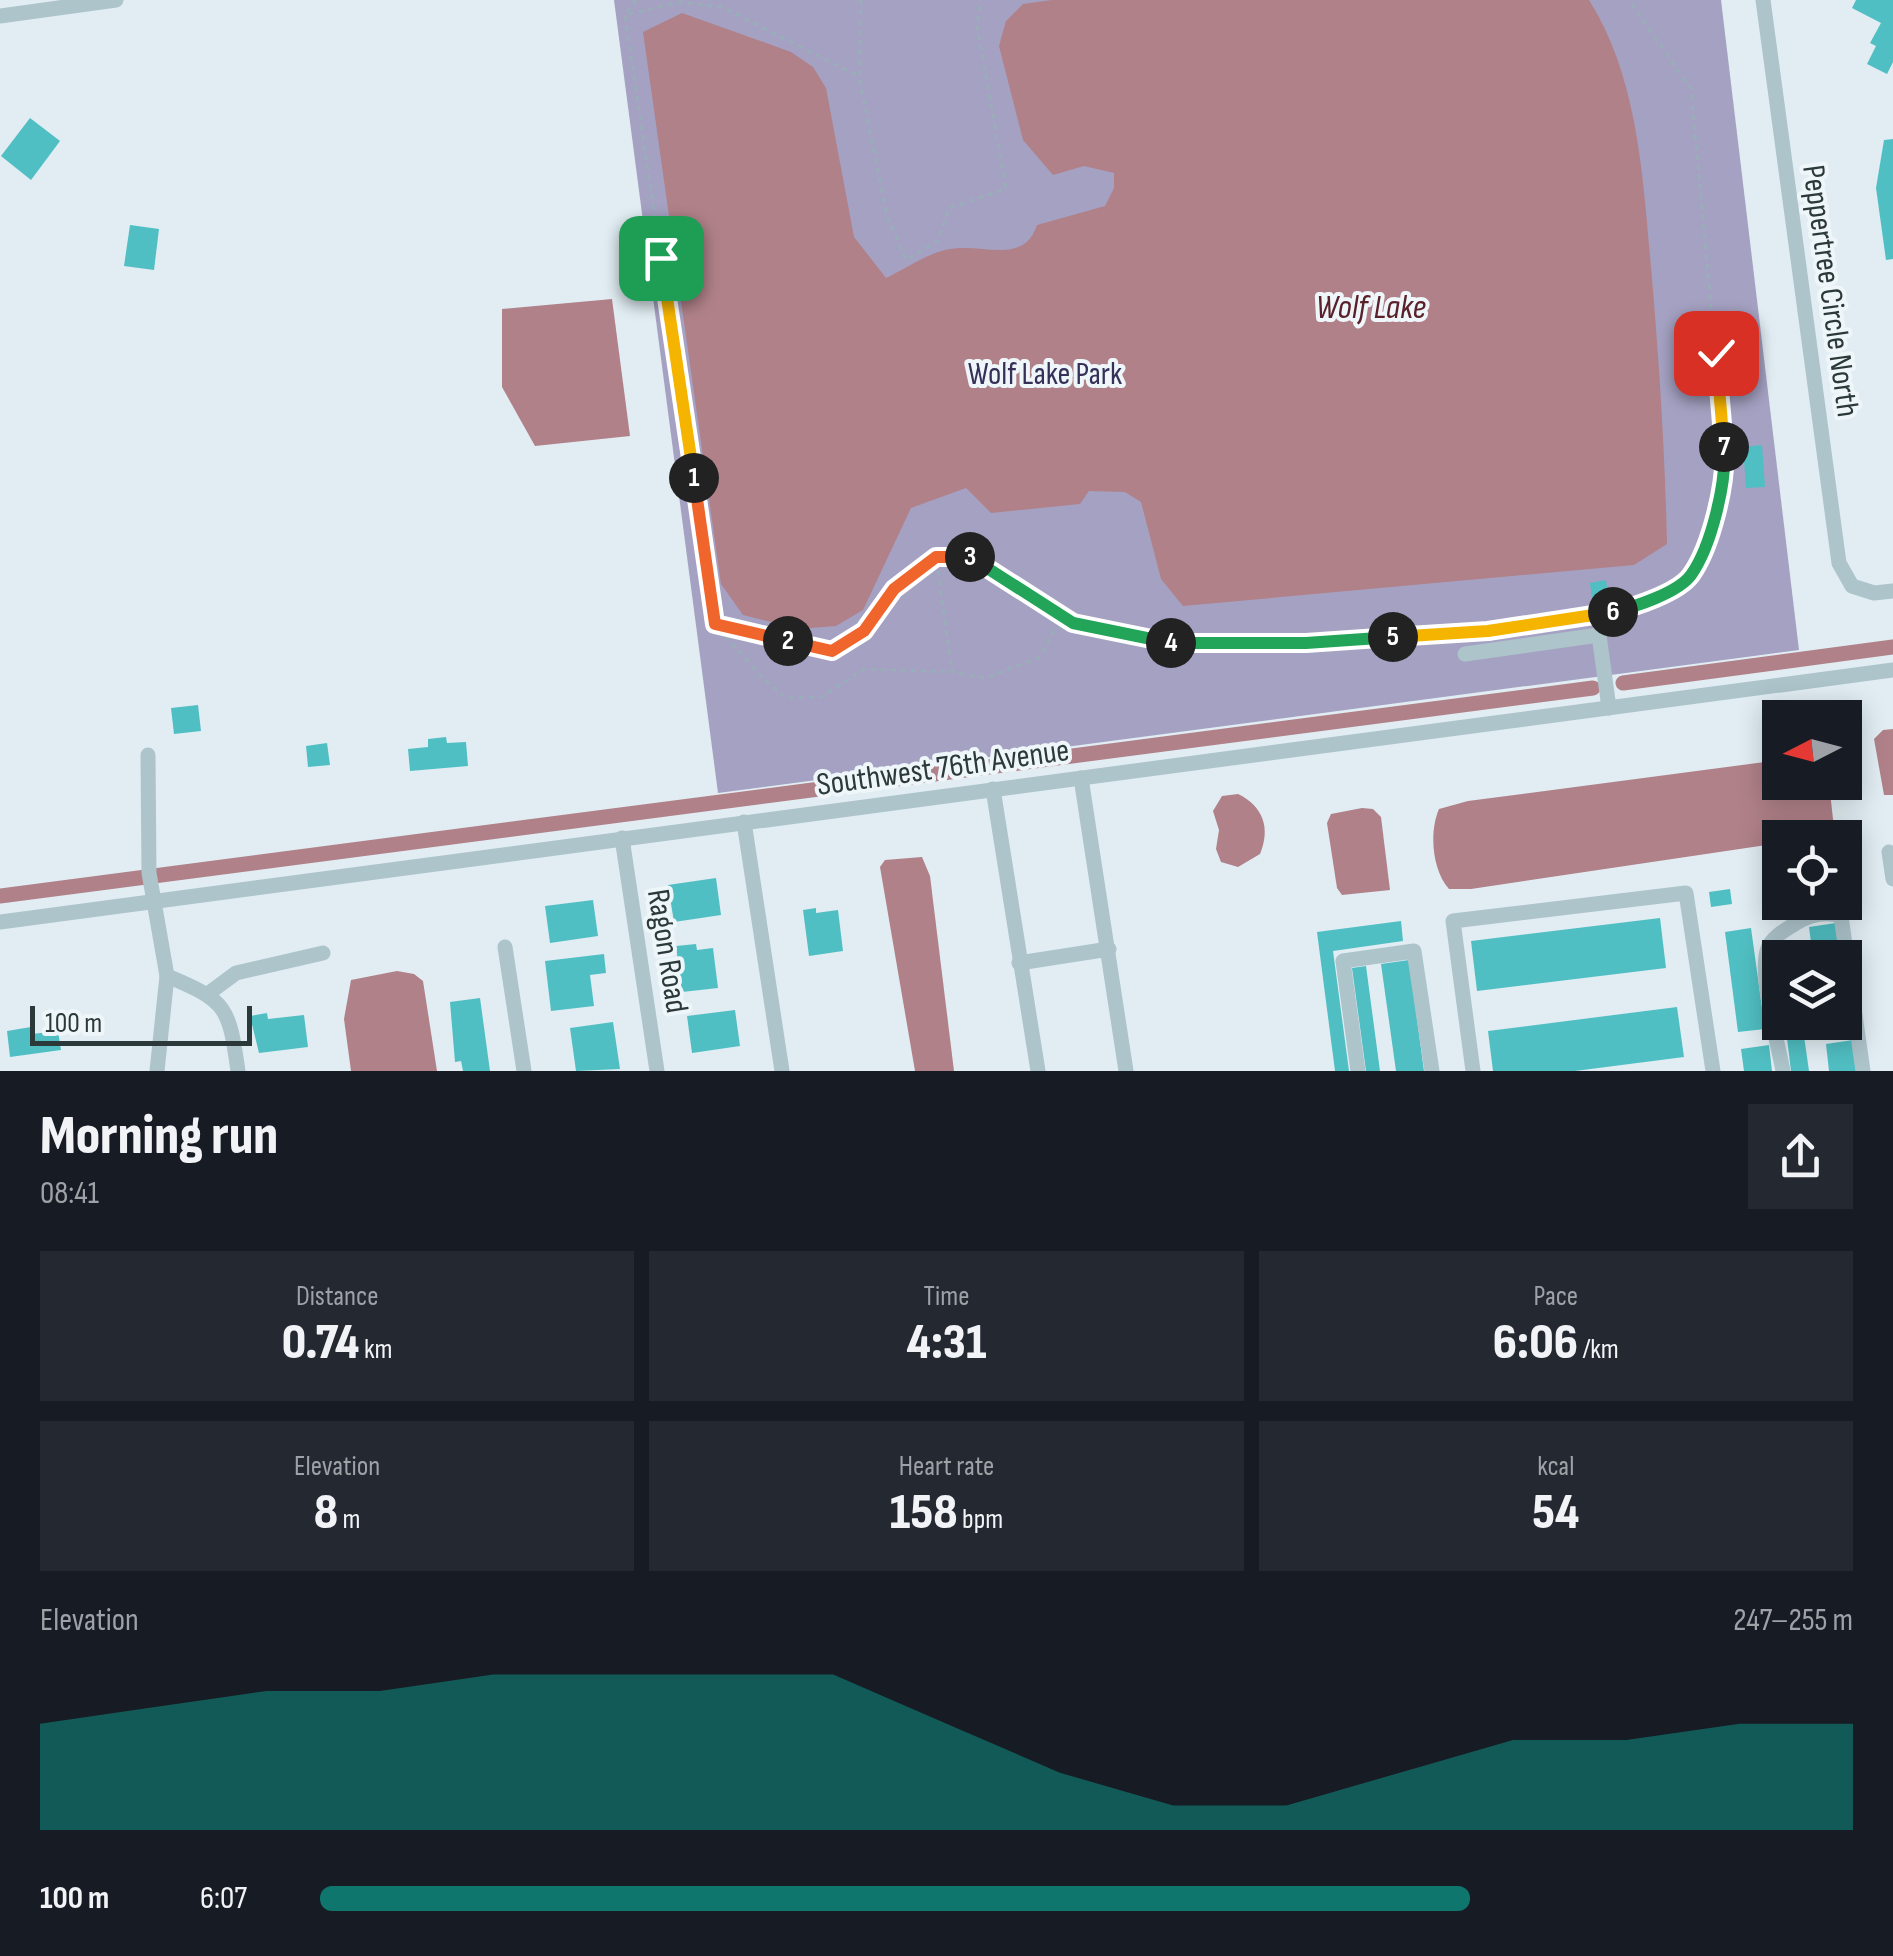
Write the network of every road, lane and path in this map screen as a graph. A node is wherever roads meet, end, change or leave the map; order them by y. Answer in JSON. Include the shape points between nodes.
{"nodes":[{"id":1,"x":116,"y":0,"type":"edge"},
{"id":2,"x":636,"y":0,"type":"edge"},
{"id":3,"x":861,"y":0,"type":"edge"},
{"id":4,"x":980,"y":0,"type":"edge"},
{"id":5,"x":1629,"y":0,"type":"edge"},
{"id":6,"x":1763,"y":0,"type":"edge"},
{"id":7,"x":36,"y":6,"type":"edge"},
{"id":8,"x":625,"y":15,"type":"junction"},
{"id":9,"x":0,"y":16,"type":"edge"},
{"id":10,"x":859,"y":76,"type":"junction"},
{"id":11,"x":936,"y":557,"type":"junction"},
{"id":12,"x":1893,"y":590,"type":"edge"},
{"id":13,"x":1073,"y":623,"type":"junction"},
{"id":14,"x":715,"y":624,"type":"junction"},
{"id":15,"x":1466,"y":654,"type":"dead end"},
{"id":16,"x":1893,"y":670,"type":"edge"},
{"id":17,"x":952,"y":672,"type":"junction"},
{"id":18,"x":1609,"y":708,"type":"junction"},
{"id":19,"x":148,"y":755,"type":"dead end"},
{"id":20,"x":1081,"y":778,"type":"junction"},
{"id":21,"x":993,"y":790,"type":"junction"},
{"id":22,"x":744,"y":822,"type":"junction"},
{"id":23,"x":622,"y":838,"type":"junction"},
{"id":24,"x":1889,"y":852,"type":"dead end"},
{"id":25,"x":1893,"y":878,"type":"edge"},
{"id":26,"x":156,"y":901,"type":"junction"},
{"id":27,"x":0,"y":922,"type":"edge"},
{"id":28,"x":505,"y":946,"type":"dead end"},
{"id":29,"x":1109,"y":948,"type":"junction"},
{"id":30,"x":323,"y":953,"type":"dead end"},
{"id":31,"x":1019,"y":963,"type":"junction"},
{"id":32,"x":168,"y":976,"type":"junction"},
{"id":33,"x":209,"y":993,"type":"junction"},
{"id":34,"x":157,"y":1071,"type":"edge"},
{"id":35,"x":238,"y":1071,"type":"edge"},
{"id":36,"x":524,"y":1071,"type":"edge"},
{"id":37,"x":657,"y":1071,"type":"edge"},
{"id":38,"x":782,"y":1071,"type":"edge"},
{"id":39,"x":1038,"y":1071,"type":"edge"},
{"id":40,"x":1126,"y":1071,"type":"edge"},
{"id":41,"x":1358,"y":1071,"type":"edge"},
{"id":42,"x":1432,"y":1071,"type":"edge"},
{"id":43,"x":1472,"y":1071,"type":"edge"},
{"id":44,"x":1713,"y":1071,"type":"edge"},
{"id":45,"x":1783,"y":1071,"type":"edge"},
{"id":46,"x":1863,"y":1071,"type":"edge"}],
"edges":[{"from":1,"to":7,"type":"street"},
{"from":2,"to":8,"type":"path"},
{"from":3,"to":10,"type":"path"},
{"from":4,"to":10,"type":"path","via":[[976,25],[1006,189],[949,208],[938,241],[906,260],[887,216]]},
{"from":5,"to":13,"type":"path","via":[[1691,89],[1725,460],[1718,510],[1690,578],[1642,605],[1488,631],[1306,643],[1170,643]]},
{"from":6,"to":12,"type":"street","name":"Peppertree Circle North","via":[[1838,563],[1852,586]]},
{"from":7,"to":9,"type":"street"},
{"from":8,"to":10,"type":"path","via":[[680,2],[722,7]]},
{"from":8,"to":14,"type":"path"},
{"from":11,"to":13,"type":"path","via":[[972,557]]},
{"from":11,"to":14,"type":"path","via":[[894,589],[864,631],[832,651]]},
{"from":11,"to":17,"type":"path"},
{"from":13,"to":17,"type":"path","via":[[1054,631],[1040,657],[986,678]]},
{"from":14,"to":17,"type":"path","via":[[786,698],[821,696],[864,669]]},
{"from":15,"to":18,"type":"street","via":[[1599,635]]},
{"from":16,"to":18,"type":"street","name":"Southwest 76th Avenue"},
{"from":18,"to":20,"type":"street","name":"Southwest 76th Avenue"},
{"from":19,"to":26,"type":"street","via":[[146,843]]},
{"from":20,"to":21,"type":"street","name":"Southwest 76th Avenue"},
{"from":20,"to":29,"type":"street"},
{"from":21,"to":22,"type":"street","name":"Southwest 76th Avenue"},
{"from":21,"to":31,"type":"street"},
{"from":22,"to":23,"type":"street","name":"Southwest 76th Avenue"},
{"from":22,"to":38,"type":"street"},
{"from":23,"to":26,"type":"street","name":"Southwest 76th Avenue"},
{"from":23,"to":37,"type":"street","name":"Ragon Road"},
{"from":24,"to":25,"type":"street"},
{"from":26,"to":27,"type":"street","name":"Southwest 76th Avenue"},
{"from":26,"to":32,"type":"street"},
{"from":28,"to":36,"type":"street"},
{"from":29,"to":31,"type":"street"},
{"from":29,"to":40,"type":"street"},
{"from":30,"to":33,"type":"street","via":[[236,973]]},
{"from":31,"to":39,"type":"street"},
{"from":32,"to":33,"type":"street"},
{"from":32,"to":34,"type":"street"},
{"from":33,"to":35,"type":"street","via":[[231,1020]]},
{"from":41,"to":42,"type":"street","via":[[1343,962],[1414,950]]},
{"from":43,"to":44,"type":"street","via":[[1453,922],[1686,893]]},
{"from":45,"to":46,"type":"street","via":[[1767,950],[1805,918],[1825,913],[1840,916]]}]}
